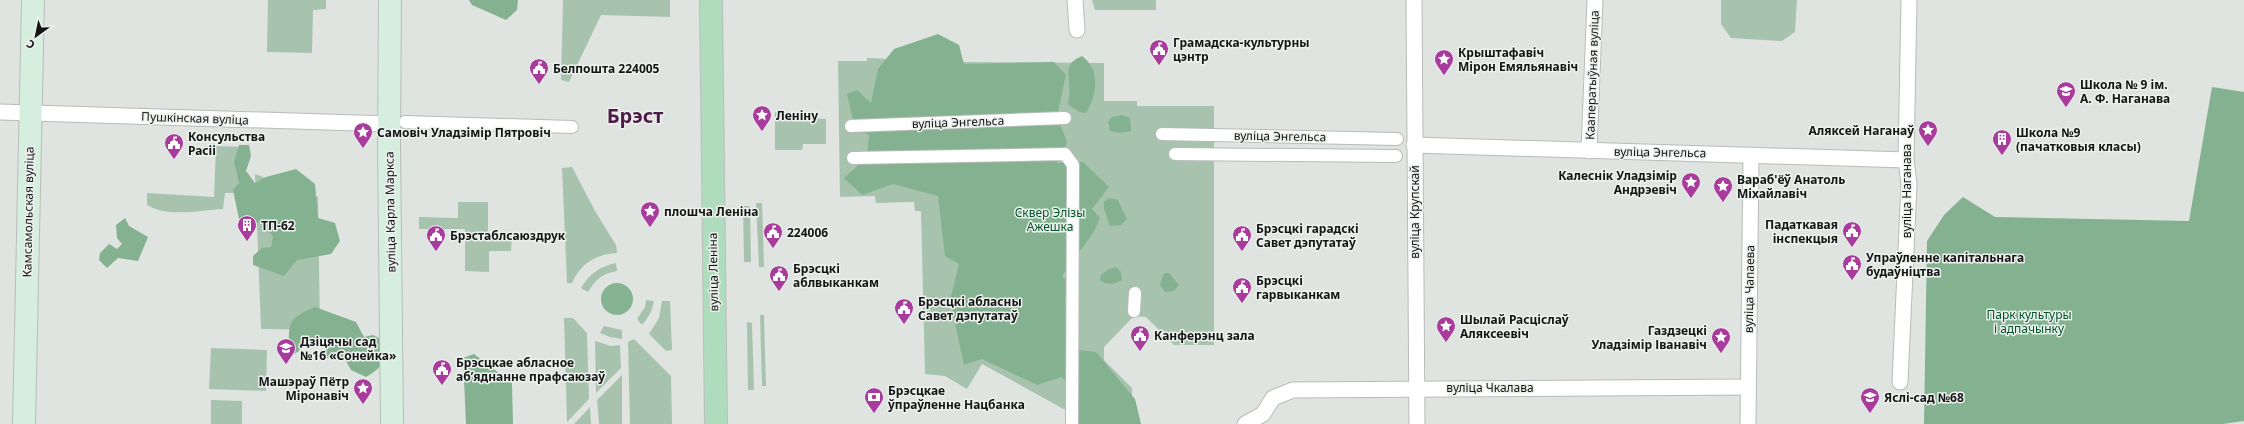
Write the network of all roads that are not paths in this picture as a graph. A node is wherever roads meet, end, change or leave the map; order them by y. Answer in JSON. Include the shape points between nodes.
{"nodes":[{"id":1,"x":32,"y":0,"type":"edge"},
{"id":2,"x":390,"y":0,"type":"edge"},
{"id":3,"x":711,"y":0,"type":"edge"},
{"id":4,"x":1075,"y":0,"type":"edge"},
{"id":5,"x":1414,"y":0,"type":"edge"},
{"id":6,"x":1595,"y":0,"type":"edge"},
{"id":7,"x":1909,"y":0,"type":"edge"},
{"id":8,"x":1077,"y":30,"type":"dead end"},
{"id":9,"x":0,"y":112,"type":"edge"},
{"id":10,"x":29,"y":113,"type":"junction"},
{"id":11,"x":1065,"y":118,"type":"dead end"},
{"id":12,"x":397,"y":123,"type":"junction"},
{"id":13,"x":851,"y":126,"type":"dead end"},
{"id":14,"x":572,"y":127,"type":"dead end"},
{"id":15,"x":1162,"y":134,"type":"dead end"},
{"id":16,"x":1397,"y":139,"type":"dead end"},
{"id":17,"x":1414,"y":145,"type":"junction"},
{"id":18,"x":1588,"y":151,"type":"junction"},
{"id":19,"x":1175,"y":154,"type":"dead end"},
{"id":20,"x":1751,"y":155,"type":"junction"},
{"id":21,"x":1396,"y":156,"type":"dead end"},
{"id":22,"x":853,"y":158,"type":"dead end"},
{"id":23,"x":1906,"y":160,"type":"junction"},
{"id":24,"x":1135,"y":293,"type":"dead end"},
{"id":25,"x":1134,"y":311,"type":"dead end"},
{"id":26,"x":1900,"y":382,"type":"dead end"},
{"id":27,"x":1748,"y":387,"type":"junction"},
{"id":28,"x":1417,"y":389,"type":"junction"},
{"id":29,"x":24,"y":424,"type":"edge"},
{"id":30,"x":392,"y":424,"type":"edge"},
{"id":31,"x":716,"y":424,"type":"edge"},
{"id":32,"x":1072,"y":424,"type":"edge"},
{"id":33,"x":1245,"y":424,"type":"edge"},
{"id":34,"x":1417,"y":424,"type":"edge"},
{"id":35,"x":1748,"y":424,"type":"edge"}],
"edges":[{"from":1,"to":10,"type":"main road","name":"Камсамольская вуліца"},
{"from":2,"to":12,"type":"main road","name":"вуліца Карла Маркса"},
{"from":3,"to":31,"type":"main road","name":"вуліца Леніна"},
{"from":4,"to":8,"type":"street"},
{"from":5,"to":17,"type":"street","name":"вуліца Крупскай"},
{"from":6,"to":18,"type":"street","name":"Кааператыўная вуліца"},
{"from":7,"to":23,"type":"street","name":"вуліца Наганава"},
{"from":9,"to":10,"type":"street","name":"Пушкінская вуліца"},
{"from":10,"to":12,"type":"street","name":"Пушкінская вуліца"},
{"from":10,"to":29,"type":"main road","name":"Камсамольская вуліца"},
{"from":11,"to":13,"type":"street","name":"вуліца Энгельса"},
{"from":12,"to":14,"type":"street","name":"Пушкінская вуліца"},
{"from":12,"to":30,"type":"main road","name":"вуліца Карла Маркса"},
{"from":15,"to":16,"type":"street","name":"вуліца Энгельса"},
{"from":17,"to":18,"type":"street","name":"вуліца Энгельса"},
{"from":17,"to":28,"type":"street","name":"вуліца Крупскай"},
{"from":18,"to":20,"type":"street","name":"вуліца Энгельса"},
{"from":19,"to":21,"type":"street","name":"вуліца Энгельса"},
{"from":20,"to":23,"type":"street","name":"вуліца Энгельса"},
{"from":20,"to":27,"type":"street","name":"вуліца Чапаева"},
{"from":22,"to":32,"type":"street","via":[[1065,154],[1073,165]]},
{"from":23,"to":26,"type":"street","name":"вуліца Наганава","via":[[1908,184]]},
{"from":24,"to":25,"type":"street"},
{"from":27,"to":28,"type":"street","name":"вуліца Чкалава"},
{"from":27,"to":35,"type":"street","name":"вуліца Чапаева"},
{"from":28,"to":33,"type":"street","name":"вуліца Чкалава","via":[[1293,390],[1273,398],[1263,414]]},
{"from":28,"to":34,"type":"street","name":"вуліца Крупскай"}]}
